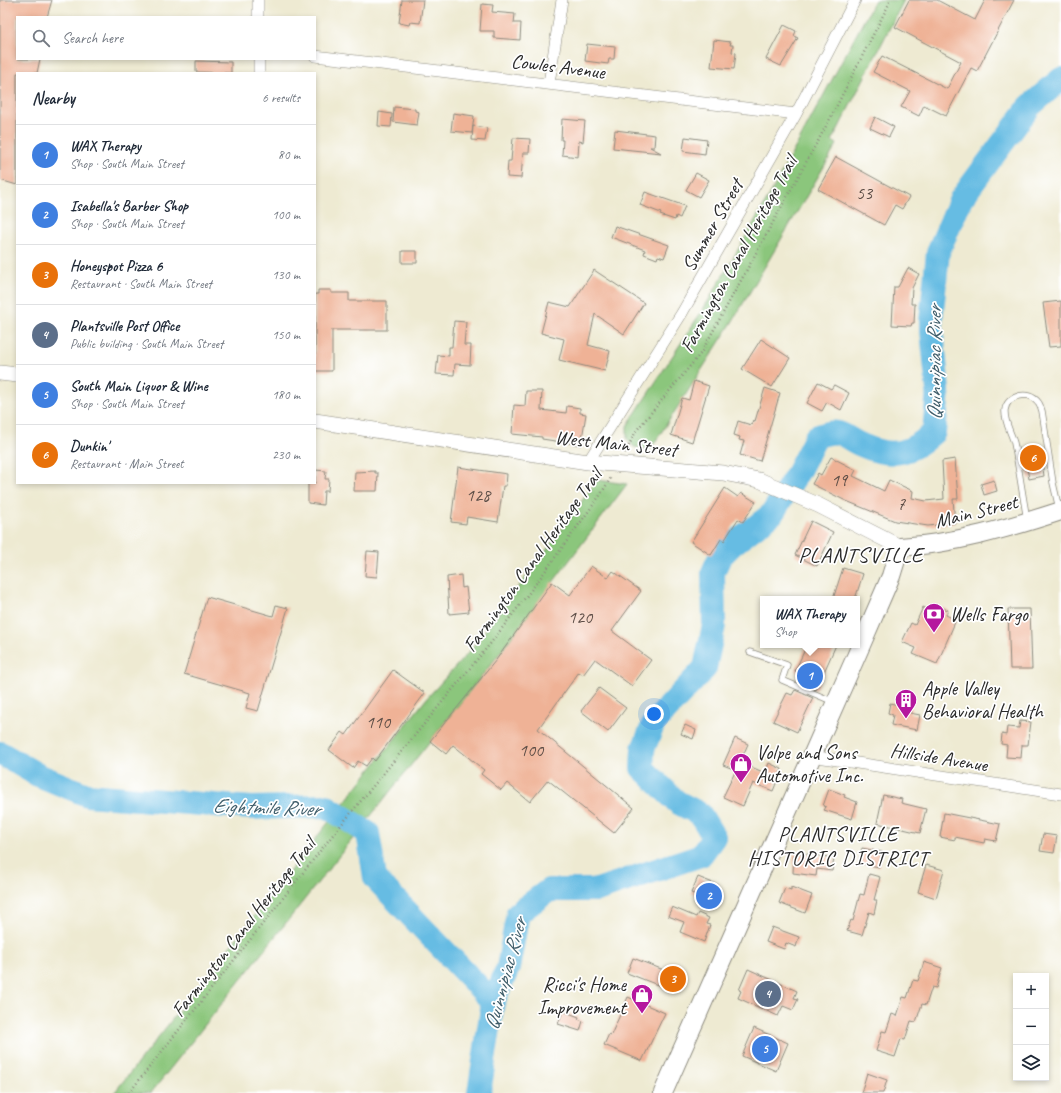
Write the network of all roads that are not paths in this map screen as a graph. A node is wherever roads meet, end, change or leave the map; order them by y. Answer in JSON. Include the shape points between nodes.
{"nodes":[{"id":1,"x":258,"y":0,"type":"edge"},
{"id":2,"x":562,"y":0,"type":"edge"},
{"id":3,"x":855,"y":0,"type":"edge"},
{"id":4,"x":258,"y":16,"type":"edge"},
{"id":5,"x":316,"y":56,"type":"edge"},
{"id":6,"x":259,"y":60,"type":"edge"},
{"id":7,"x":259,"y":72,"type":"edge"},
{"id":8,"x":549,"y":83,"type":"junction"},
{"id":9,"x":796,"y":114,"type":"junction"},
{"id":10,"x":0,"y":373,"type":"edge"},
{"id":11,"x":16,"y":375,"type":"edge"},
{"id":12,"x":316,"y":421,"type":"edge"},
{"id":13,"x":588,"y":462,"type":"junction"},
{"id":14,"x":1060,"y":511,"type":"edge"},
{"id":15,"x":1027,"y":521,"type":"junction"},
{"id":16,"x":900,"y":547,"type":"junction"},
{"id":17,"x":860,"y":645,"type":"edge"},
{"id":18,"x":858,"y":648,"type":"edge"},
{"id":19,"x":750,"y":652,"type":"dead end"},
{"id":20,"x":834,"y":702,"type":"junction"},
{"id":21,"x":812,"y":756,"type":"junction"},
{"id":22,"x":1061,"y":794,"type":"edge"},
{"id":23,"x":663,"y":1093,"type":"edge"}],
"edges":[{"from":1,"to":4,"type":"street"},
{"from":2,"to":8,"type":"street"},
{"from":3,"to":9,"type":"street","name":"Summer Street"},
{"from":5,"to":8,"type":"street","name":"Cowles Avenue"},
{"from":6,"to":7,"type":"street"},
{"from":8,"to":9,"type":"street","name":"Cowles Avenue"},
{"from":9,"to":13,"type":"street","name":"Summer Street","via":[[682,313]]},
{"from":10,"to":11,"type":"main road"},
{"from":12,"to":13,"type":"main road","name":"West Main Street"},
{"from":13,"to":16,"type":"main road","name":"West Main Street","via":[[723,473],[759,480],[795,494]]},
{"from":14,"to":15,"type":"highway","name":"Main Street"},
{"from":14,"to":15,"type":"lane","via":[[1042,411],[1038,402],[1030,396],[1020,395],[1007,404],[1005,417],[1014,443]]},
{"from":15,"to":16,"type":"highway","name":"Main Street","via":[[977,535],[926,545]]},
{"from":16,"to":17,"type":"highway","via":[[891,576]]},
{"from":18,"to":20,"type":"highway"},
{"from":19,"to":20,"type":"lane","via":[[787,665],[782,680]]},
{"from":20,"to":21,"type":"highway"},
{"from":21,"to":22,"type":"street","name":"Hillside Avenue"},
{"from":21,"to":23,"type":"highway"}]}
